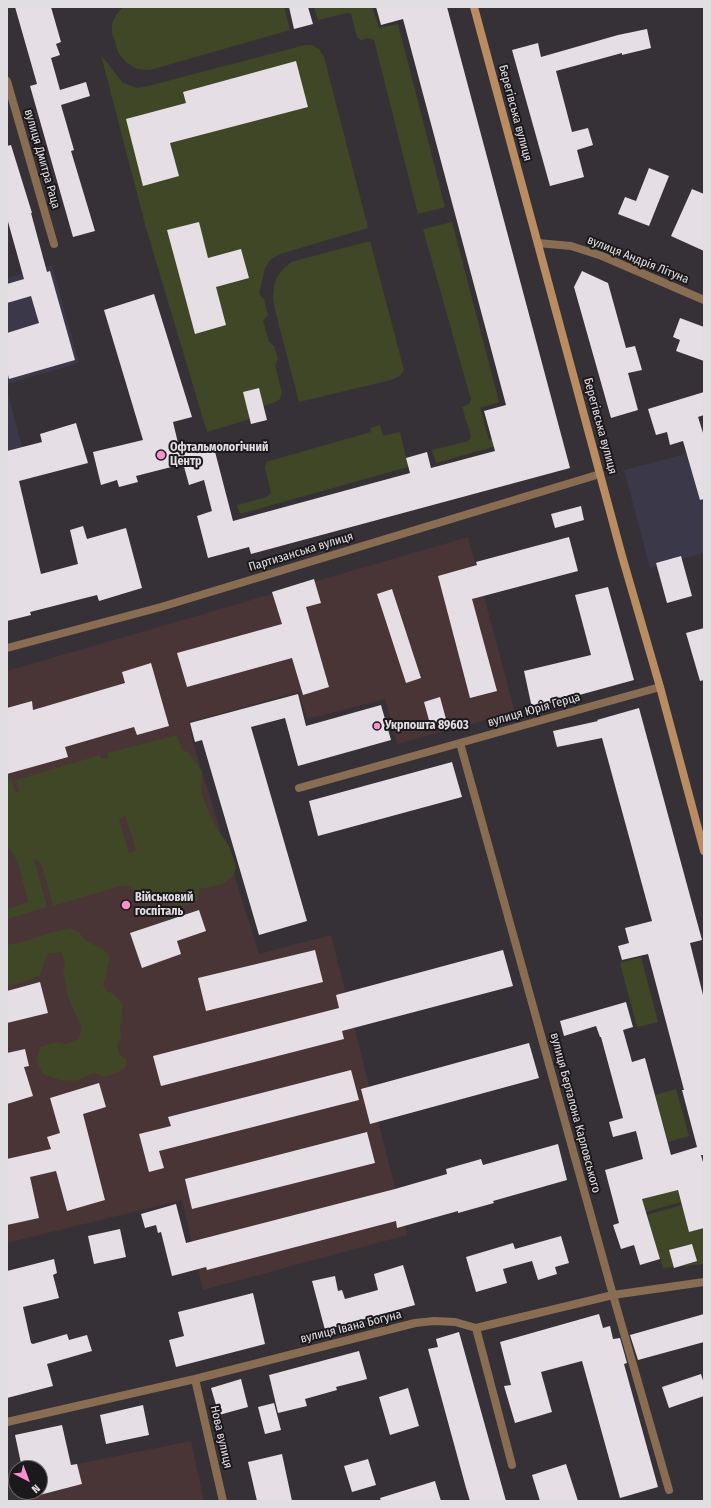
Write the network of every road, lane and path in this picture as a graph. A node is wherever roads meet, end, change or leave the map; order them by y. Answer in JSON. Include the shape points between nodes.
{"nodes":[{"id":1,"x":474,"y":7,"type":"edge"},
{"id":2,"x":7,"y":81,"type":"edge"},
{"id":3,"x":538,"y":243,"type":"junction"},
{"id":4,"x":54,"y":244,"type":"dead end"},
{"id":5,"x":704,"y":300,"type":"edge"},
{"id":6,"x":600,"y":474,"type":"junction"},
{"id":7,"x":7,"y":648,"type":"edge"},
{"id":8,"x":660,"y":688,"type":"junction"},
{"id":9,"x":460,"y":743,"type":"junction"},
{"id":10,"x":300,"y":788,"type":"dead end"},
{"id":11,"x":704,"y":851,"type":"edge"},
{"id":12,"x":704,"y":1282,"type":"edge"},
{"id":13,"x":613,"y":1295,"type":"junction"},
{"id":14,"x":476,"y":1328,"type":"junction"},
{"id":15,"x":196,"y":1379,"type":"junction"},
{"id":16,"x":7,"y":1422,"type":"edge"},
{"id":17,"x":512,"y":1466,"type":"dead end"},
{"id":18,"x":668,"y":1490,"type":"dead end"},
{"id":19,"x":223,"y":1501,"type":"edge"}],
"edges":[{"from":1,"to":3,"type":"main road","name":"Берегівська вулиця"},
{"from":2,"to":4,"type":"street","name":"вулиця Дмитра Раца"},
{"from":3,"to":5,"type":"street","name":"вулиця Андрія Літуна","via":[[571,246],[602,256]]},
{"from":3,"to":6,"type":"main road","name":"Берегівська вулиця"},
{"from":6,"to":7,"type":"street","name":"Партизанська вулиця","via":[[161,607]]},
{"from":6,"to":8,"type":"main road","name":"Берегівська вулиця"},
{"from":8,"to":9,"type":"street","name":"вулиця Юрія Герца"},
{"from":8,"to":11,"type":"main road","name":"Берегівська вулиця"},
{"from":9,"to":10,"type":"street","name":"вулиця Юрія Герца"},
{"from":9,"to":13,"type":"street","name":"вулиця Берталона Карловського"},
{"from":12,"to":13,"type":"street","name":"вулиця Івана Богуна"},
{"from":13,"to":14,"type":"street","name":"вулиця Івана Богуна"},
{"from":13,"to":18,"type":"street","name":"вулиця Берталона Карловського"},
{"from":14,"to":15,"type":"street","name":"вулиця Івана Богуна","via":[[455,1322],[415,1323]]},
{"from":14,"to":17,"type":"street"},
{"from":15,"to":16,"type":"street","name":"вулиця Івана Богуна"},
{"from":15,"to":19,"type":"street","name":"Нова вулиця"}]}
